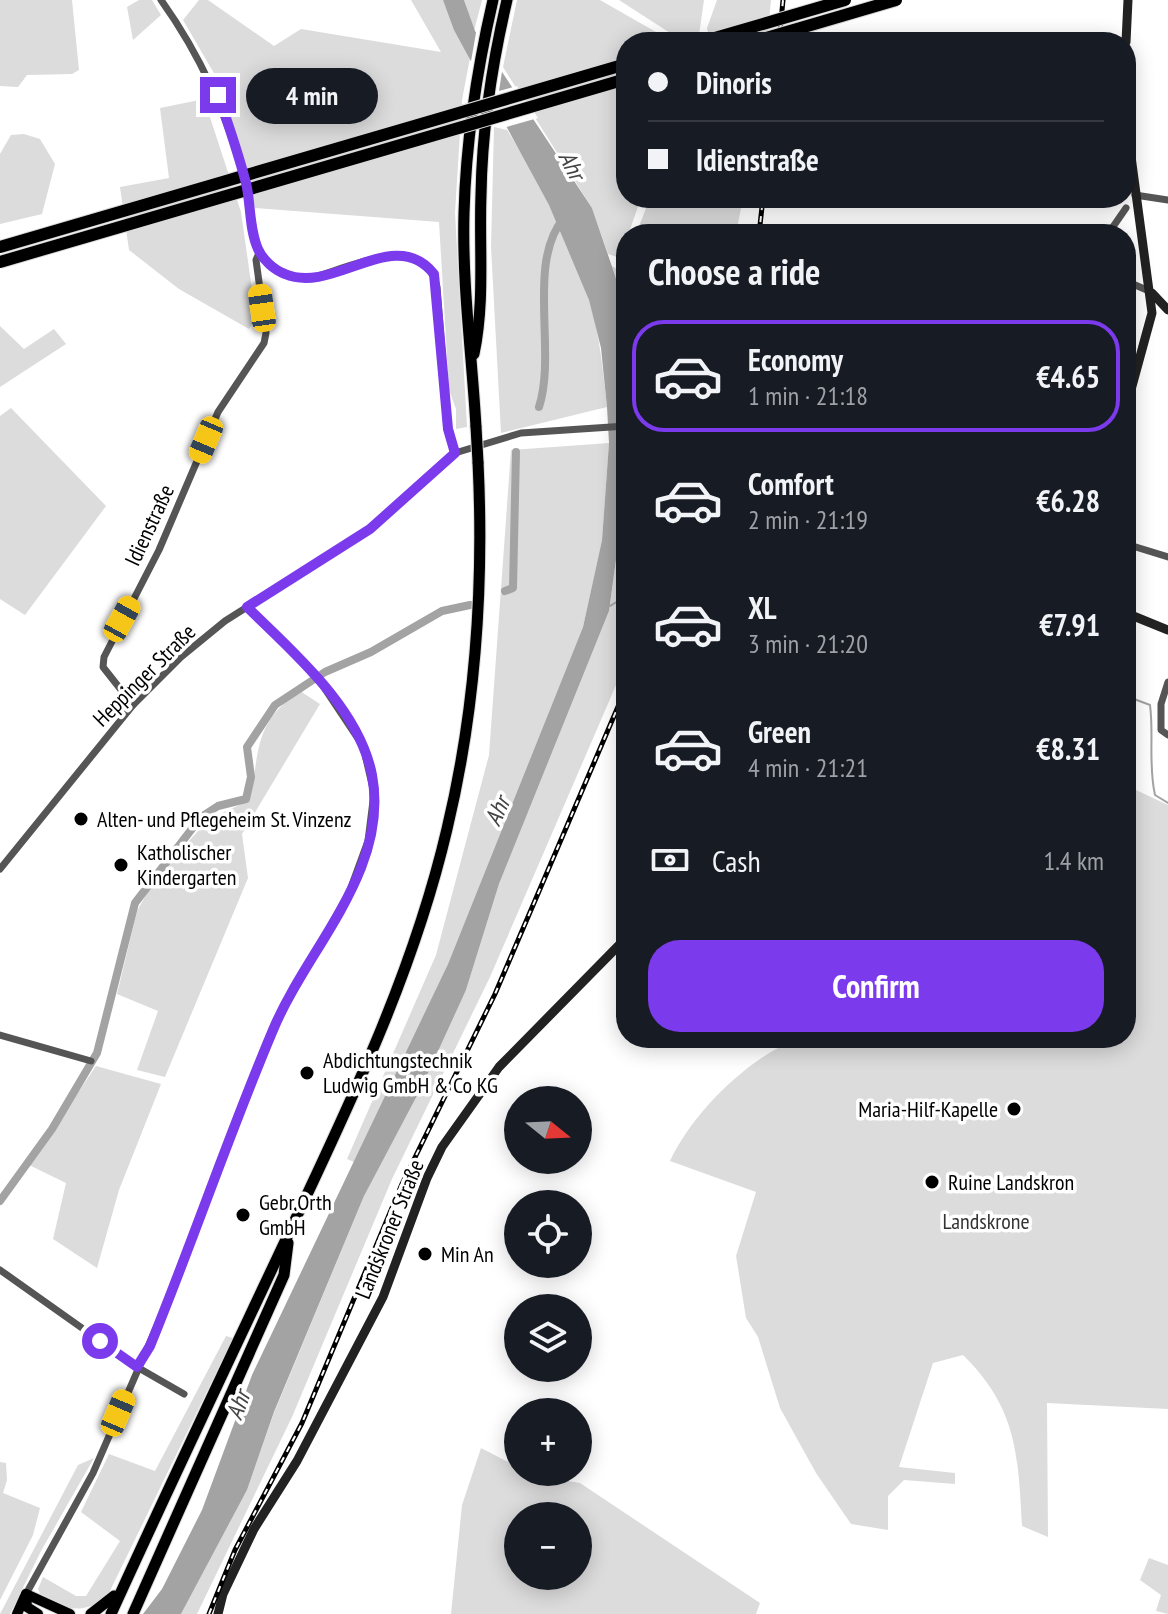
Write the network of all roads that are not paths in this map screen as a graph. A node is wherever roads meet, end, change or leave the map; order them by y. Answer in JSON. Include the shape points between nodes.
{"nodes":[{"id":1,"x":161,"y":0,"type":"edge"},
{"id":2,"x":493,"y":0,"type":"edge"},
{"id":3,"x":507,"y":0,"type":"edge"},
{"id":4,"x":845,"y":0,"type":"edge"},
{"id":5,"x":896,"y":0,"type":"edge"},
{"id":6,"x":1128,"y":0,"type":"edge"},
{"id":7,"x":735,"y":32,"type":"edge"},
{"id":8,"x":787,"y":32,"type":"edge"},
{"id":9,"x":1126,"y":32,"type":"edge"},
{"id":10,"x":616,"y":67,"type":"edge"},
{"id":11,"x":616,"y":82,"type":"edge"},
{"id":12,"x":1136,"y":195,"type":"edge"},
{"id":13,"x":1168,"y":200,"type":"edge"},
{"id":14,"x":1136,"y":206,"type":"edge"},
{"id":15,"x":1126,"y":208,"type":"dead end"},
{"id":16,"x":1115,"y":224,"type":"edge"},
{"id":17,"x":0,"y":247,"type":"edge"},
{"id":18,"x":259,"y":253,"type":"junction"},
{"id":19,"x":0,"y":262,"type":"edge"},
{"id":20,"x":1136,"y":286,"type":"edge"},
{"id":21,"x":1152,"y":293,"type":"junction"},
{"id":22,"x":1168,"y":310,"type":"edge"},
{"id":23,"x":472,"y":363,"type":"junction"},
{"id":24,"x":1136,"y":371,"type":"edge"},
{"id":25,"x":616,"y":426,"type":"edge"},
{"id":26,"x":455,"y":453,"type":"junction"},
{"id":27,"x":1136,"y":547,"type":"edge"},
{"id":28,"x":1168,"y":557,"type":"edge"},
{"id":29,"x":247,"y":607,"type":"junction"},
{"id":30,"x":1136,"y":617,"type":"edge"},
{"id":31,"x":1168,"y":630,"type":"edge"},
{"id":32,"x":1168,"y":682,"type":"edge"},
{"id":33,"x":133,"y":705,"type":"junction"},
{"id":34,"x":1168,"y":735,"type":"edge"},
{"id":35,"x":0,"y":869,"type":"edge"},
{"id":36,"x":616,"y":948,"type":"edge"},
{"id":37,"x":0,"y":1035,"type":"edge"},
{"id":38,"x":91,"y":1061,"type":"dead end"},
{"id":39,"x":289,"y":1232,"type":"junction"},
{"id":40,"x":0,"y":1270,"type":"edge"},
{"id":41,"x":137,"y":1367,"type":"junction"},
{"id":42,"x":184,"y":1394,"type":"dead end"},
{"id":43,"x":133,"y":1565,"type":"junction"},
{"id":44,"x":26,"y":1594,"type":"junction"},
{"id":45,"x":17,"y":1614,"type":"edge"},
{"id":46,"x":38,"y":1614,"type":"edge"},
{"id":47,"x":70,"y":1614,"type":"edge"},
{"id":48,"x":91,"y":1614,"type":"edge"},
{"id":49,"x":111,"y":1614,"type":"edge"},
{"id":50,"x":133,"y":1614,"type":"edge"},
{"id":51,"x":218,"y":1614,"type":"edge"}],
"edges":[{"from":1,"to":18,"type":"street","name":"Idienstraße","via":[[218,95],[246,184]]},
{"from":2,"to":23,"type":"highway","bridge":true,"via":[[468,156],[465,275]]},
{"from":3,"to":23,"type":"highway","bridge":true,"via":[[482,164],[482,305]]},
{"from":4,"to":7,"type":"highway","bridge":true},
{"from":5,"to":8,"type":"highway","bridge":true},
{"from":6,"to":9,"type":"main road"},
{"from":10,"to":17,"type":"highway","bridge":true},
{"from":11,"to":19,"type":"highway","bridge":true},
{"from":12,"to":13,"type":"street"},
{"from":14,"to":21,"type":"main road"},
{"from":15,"to":16,"type":"street"},
{"from":18,"to":26,"type":"street","via":[[273,268],[298,278],[403,254],[426,263],[437,287],[448,429]]},
{"from":18,"to":33,"type":"street","name":"Idienstraße","via":[[264,343],[218,412],[159,550],[104,657],[103,667]]},
{"from":20,"to":21,"type":"street"},
{"from":21,"to":22,"type":"main road"},
{"from":21,"to":24,"type":"main road"},
{"from":23,"to":39,"type":"highway","bridge":true,"via":[[481,530],[476,651],[447,830],[395,999]]},
{"from":25,"to":26,"type":"street","name":"Heppinger Straße","via":[[504,436]]},
{"from":26,"to":29,"type":"street","name":"Heppinger Straße","via":[[370,529]]},
{"from":27,"to":28,"type":"street"},
{"from":29,"to":33,"type":"street","name":"Heppinger Straße","via":[[188,651]]},
{"from":29,"to":41,"type":"street","via":[[317,677],[363,746],[374,793],[368,841],[349,893],[274,1026]]},
{"from":30,"to":31,"type":"main road"},
{"from":32,"to":34,"type":"street","via":[[1159,721]]},
{"from":33,"to":35,"type":"street","name":"Heppinger Straße"},
{"from":36,"to":51,"type":"main road","name":"Landskroner Straße","via":[[499,1067],[442,1147],[383,1297],[297,1461],[254,1529]]},
{"from":37,"to":38,"type":"street"},
{"from":39,"to":43,"type":"highway"},
{"from":39,"to":50,"type":"highway","via":[[284,1275]]},
{"from":40,"to":41,"type":"street"},
{"from":41,"to":42,"type":"street"},
{"from":41,"to":44,"type":"street","via":[[93,1473]]},
{"from":43,"to":48,"type":"highway","via":[[106,1605]]},
{"from":43,"to":49,"type":"highway"},
{"from":44,"to":45,"type":"main road"},
{"from":44,"to":46,"type":"main road","via":[[27,1607]]},
{"from":44,"to":47,"type":"main road"}]}
